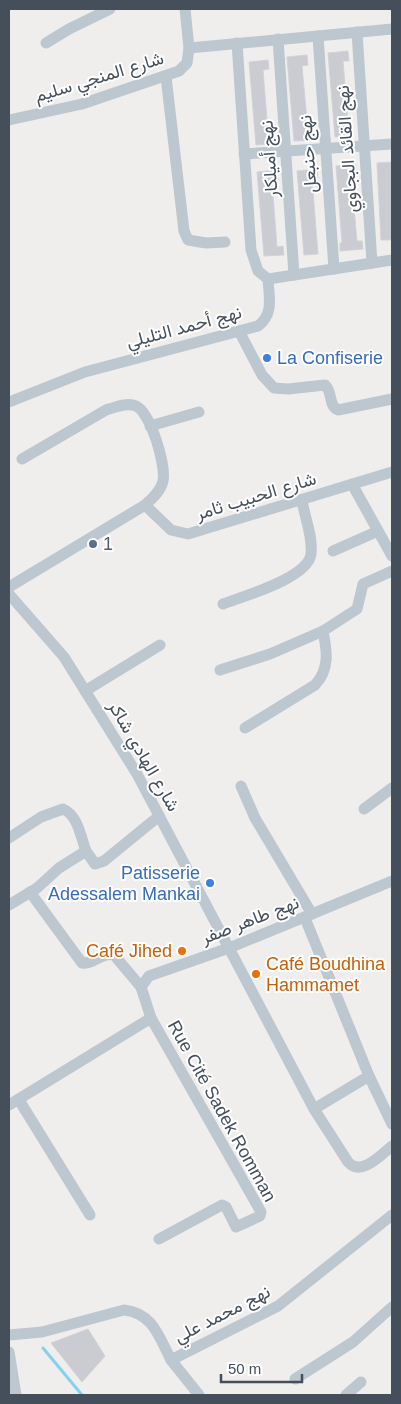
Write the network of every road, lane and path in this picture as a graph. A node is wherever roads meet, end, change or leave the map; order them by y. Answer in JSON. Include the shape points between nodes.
{"nodes":[{"id":1,"x":110,"y":9,"type":"edge"},
{"id":2,"x":185,"y":9,"type":"edge"},
{"id":3,"x":392,"y":29,"type":"edge"},
{"id":4,"x":357,"y":32,"type":"junction"},
{"id":5,"x":318,"y":36,"type":"junction"},
{"id":6,"x":278,"y":39,"type":"junction"},
{"id":7,"x":46,"y":43,"type":"dead end"},
{"id":8,"x":237,"y":43,"type":"junction"},
{"id":9,"x":189,"y":48,"type":"junction"},
{"id":10,"x":166,"y":77,"type":"junction"},
{"id":11,"x":9,"y":120,"type":"edge"},
{"id":12,"x":392,"y":144,"type":"edge"},
{"id":13,"x":365,"y":146,"type":"junction"},
{"id":14,"x":326,"y":149,"type":"junction"},
{"id":15,"x":286,"y":151,"type":"junction"},
{"id":16,"x":244,"y":154,"type":"junction"},
{"id":17,"x":225,"y":242,"type":"dead end"},
{"id":18,"x":392,"y":260,"type":"edge"},
{"id":19,"x":372,"y":263,"type":"junction"},
{"id":20,"x":334,"y":269,"type":"junction"},
{"id":21,"x":294,"y":276,"type":"junction"},
{"id":22,"x":268,"y":279,"type":"junction"},
{"id":23,"x":239,"y":331,"type":"junction"},
{"id":24,"x":392,"y":398,"type":"edge"},
{"id":25,"x":9,"y":402,"type":"edge"},
{"id":26,"x":199,"y":412,"type":"dead end"},
{"id":27,"x":150,"y":426,"type":"junction"},
{"id":28,"x":22,"y":459,"type":"dead end"},
{"id":29,"x":392,"y":472,"type":"edge"},
{"id":30,"x":352,"y":484,"type":"junction"},
{"id":31,"x":302,"y":501,"type":"junction"},
{"id":32,"x":145,"y":505,"type":"junction"},
{"id":33,"x":378,"y":531,"type":"junction"},
{"id":34,"x":333,"y":551,"type":"dead end"},
{"id":35,"x":392,"y":556,"type":"edge"},
{"id":36,"x":392,"y":571,"type":"edge"},
{"id":37,"x":9,"y":586,"type":"edge"},
{"id":38,"x":9,"y":594,"type":"edge"},
{"id":39,"x":223,"y":604,"type":"dead end"},
{"id":40,"x":323,"y":631,"type":"junction"},
{"id":41,"x":160,"y":645,"type":"dead end"},
{"id":42,"x":220,"y":670,"type":"dead end"},
{"id":43,"x":86,"y":691,"type":"junction"},
{"id":44,"x":245,"y":728,"type":"dead end"},
{"id":45,"x":240,"y":786,"type":"dead end"},
{"id":46,"x":392,"y":788,"type":"edge"},
{"id":47,"x":364,"y":809,"type":"dead end"},
{"id":48,"x":159,"y":816,"type":"junction"},
{"id":49,"x":9,"y":838,"type":"edge"},
{"id":50,"x":86,"y":851,"type":"junction"},
{"id":51,"x":392,"y":881,"type":"edge"},
{"id":52,"x":30,"y":892,"type":"junction"},
{"id":53,"x":9,"y":905,"type":"edge"},
{"id":54,"x":308,"y":916,"type":"junction"},
{"id":55,"x":229,"y":948,"type":"junction"},
{"id":56,"x":141,"y":987,"type":"junction"},
{"id":57,"x":151,"y":1018,"type":"junction"},
{"id":58,"x":369,"y":1076,"type":"junction"},
{"id":59,"x":14,"y":1102,"type":"edge"},
{"id":60,"x":314,"y":1109,"type":"junction"},
{"id":61,"x":392,"y":1124,"type":"edge"},
{"id":62,"x":392,"y":1146,"type":"edge"},
{"id":63,"x":90,"y":1215,"type":"dead end"},
{"id":64,"x":392,"y":1216,"type":"edge"},
{"id":65,"x":159,"y":1239,"type":"dead end"},
{"id":66,"x":392,"y":1307,"type":"edge"},
{"id":67,"x":9,"y":1335,"type":"edge"},
{"id":68,"x":9,"y":1352,"type":"edge"},
{"id":69,"x":171,"y":1360,"type":"junction"},
{"id":70,"x":294,"y":1380,"type":"dead end"},
{"id":71,"x":361,"y":1382,"type":"dead end"},
{"id":72,"x":196,"y":1394,"type":"edge"},
{"id":73,"x":16,"y":1395,"type":"edge"},
{"id":74,"x":346,"y":1395,"type":"edge"}],
"edges":[{"from":1,"to":7,"type":"street"},
{"from":2,"to":9,"type":"street"},
{"from":3,"to":4,"type":"street"},
{"from":4,"to":5,"type":"street"},
{"from":4,"to":13,"type":"street","name":"نهج القائد البجاوي"},
{"from":5,"to":6,"type":"street"},
{"from":5,"to":14,"type":"street","name":"نهج حنبعل"},
{"from":6,"to":8,"type":"street"},
{"from":6,"to":15,"type":"street","name":"نهج أميلكار"},
{"from":8,"to":9,"type":"street"},
{"from":8,"to":16,"type":"street"},
{"from":9,"to":10,"type":"street","name":"شارع المنجي سليم","via":[[187,62]]},
{"from":10,"to":11,"type":"street","name":"شارع المنجي سليم","via":[[82,104]]},
{"from":10,"to":17,"type":"street","via":[[184,231],[188,240],[196,243]]},
{"from":12,"to":13,"type":"street"},
{"from":13,"to":14,"type":"street"},
{"from":13,"to":19,"type":"street","name":"نهج القائد البجاوي"},
{"from":14,"to":15,"type":"street"},
{"from":14,"to":20,"type":"street","name":"نهج حنبعل"},
{"from":15,"to":16,"type":"street"},
{"from":15,"to":21,"type":"street","name":"نهج أميلكار"},
{"from":16,"to":22,"type":"street","via":[[251,250],[258,271]]},
{"from":18,"to":19,"type":"street"},
{"from":19,"to":20,"type":"street"},
{"from":20,"to":21,"type":"street"},
{"from":21,"to":22,"type":"street"},
{"from":22,"to":23,"type":"street","name":"نهج أحمد التليلي","via":[[268,316],[258,326]]},
{"from":23,"to":24,"type":"street","via":[[262,374],[274,388],[325,385],[332,405],[338,410]]},
{"from":23,"to":25,"type":"street","name":"نهج أحمد التليلي","via":[[85,372]]},
{"from":26,"to":27,"type":"street"},
{"from":27,"to":28,"type":"street","via":[[138,407],[119,406],[86,420],[62,438]]},
{"from":27,"to":32,"type":"street","via":[[164,474],[162,486]]},
{"from":29,"to":30,"type":"street","name":"شارع الحبيب ثامر"},
{"from":30,"to":31,"type":"street","name":"شارع الحبيب ثامر"},
{"from":30,"to":33,"type":"street"},
{"from":31,"to":32,"type":"street","name":"شارع الحبيب ثامر","via":[[188,534],[171,530]]},
{"from":31,"to":39,"type":"street","via":[[311,546],[307,565],[293,576]]},
{"from":32,"to":37,"type":"street"},
{"from":33,"to":34,"type":"street"},
{"from":33,"to":35,"type":"street"},
{"from":36,"to":40,"type":"street","via":[[362,584],[357,609]]},
{"from":38,"to":43,"type":"street","name":"شارع الهادي شاكر","via":[[64,657]]},
{"from":40,"to":42,"type":"street","via":[[270,654]]},
{"from":40,"to":44,"type":"street","via":[[326,669],[321,679]]},
{"from":41,"to":43,"type":"street"},
{"from":43,"to":48,"type":"street","name":"شارع الهادي شاكر"},
{"from":45,"to":54,"type":"street"},
{"from":46,"to":47,"type":"street"},
{"from":48,"to":50,"type":"street","via":[[99,864],[92,862]]},
{"from":48,"to":55,"type":"street","name":"شارع الهادي شاكر"},
{"from":49,"to":50,"type":"street","via":[[41,817],[63,809],[74,820]]},
{"from":50,"to":52,"type":"street"},
{"from":51,"to":54,"type":"street","name":"نهج طاهر صفر"},
{"from":52,"to":53,"type":"street"},
{"from":52,"to":56,"type":"street","via":[[82,963],[114,954]]},
{"from":54,"to":55,"type":"street","name":"نهج طاهر صفر"},
{"from":54,"to":58,"type":"street"},
{"from":55,"to":56,"type":"street","name":"نهج طاهر صفر","via":[[149,976]]},
{"from":55,"to":60,"type":"street","name":"شارع الهادي شاكر"},
{"from":56,"to":57,"type":"street"},
{"from":57,"to":59,"type":"street"},
{"from":57,"to":65,"type":"street","name":"Rue Cité Sadek Romman","via":[[261,1212],[260,1216],[236,1227],[222,1205]]},
{"from":58,"to":60,"type":"street"},
{"from":58,"to":61,"type":"street"},
{"from":59,"to":63,"type":"street"},
{"from":60,"to":62,"type":"street","name":"شارع الهادي شاكر","via":[[351,1166],[364,1167]]},
{"from":64,"to":69,"type":"street","name":"نهج محمد علي","via":[[282,1303]]},
{"from":66,"to":70,"type":"street","via":[[353,1342]]},
{"from":67,"to":69,"type":"street","name":"نهج محمد علي","via":[[42,1332],[124,1310],[135,1311],[152,1325]]},
{"from":68,"to":73,"type":"street"},
{"from":69,"to":72,"type":"street"},
{"from":71,"to":74,"type":"street"}]}
